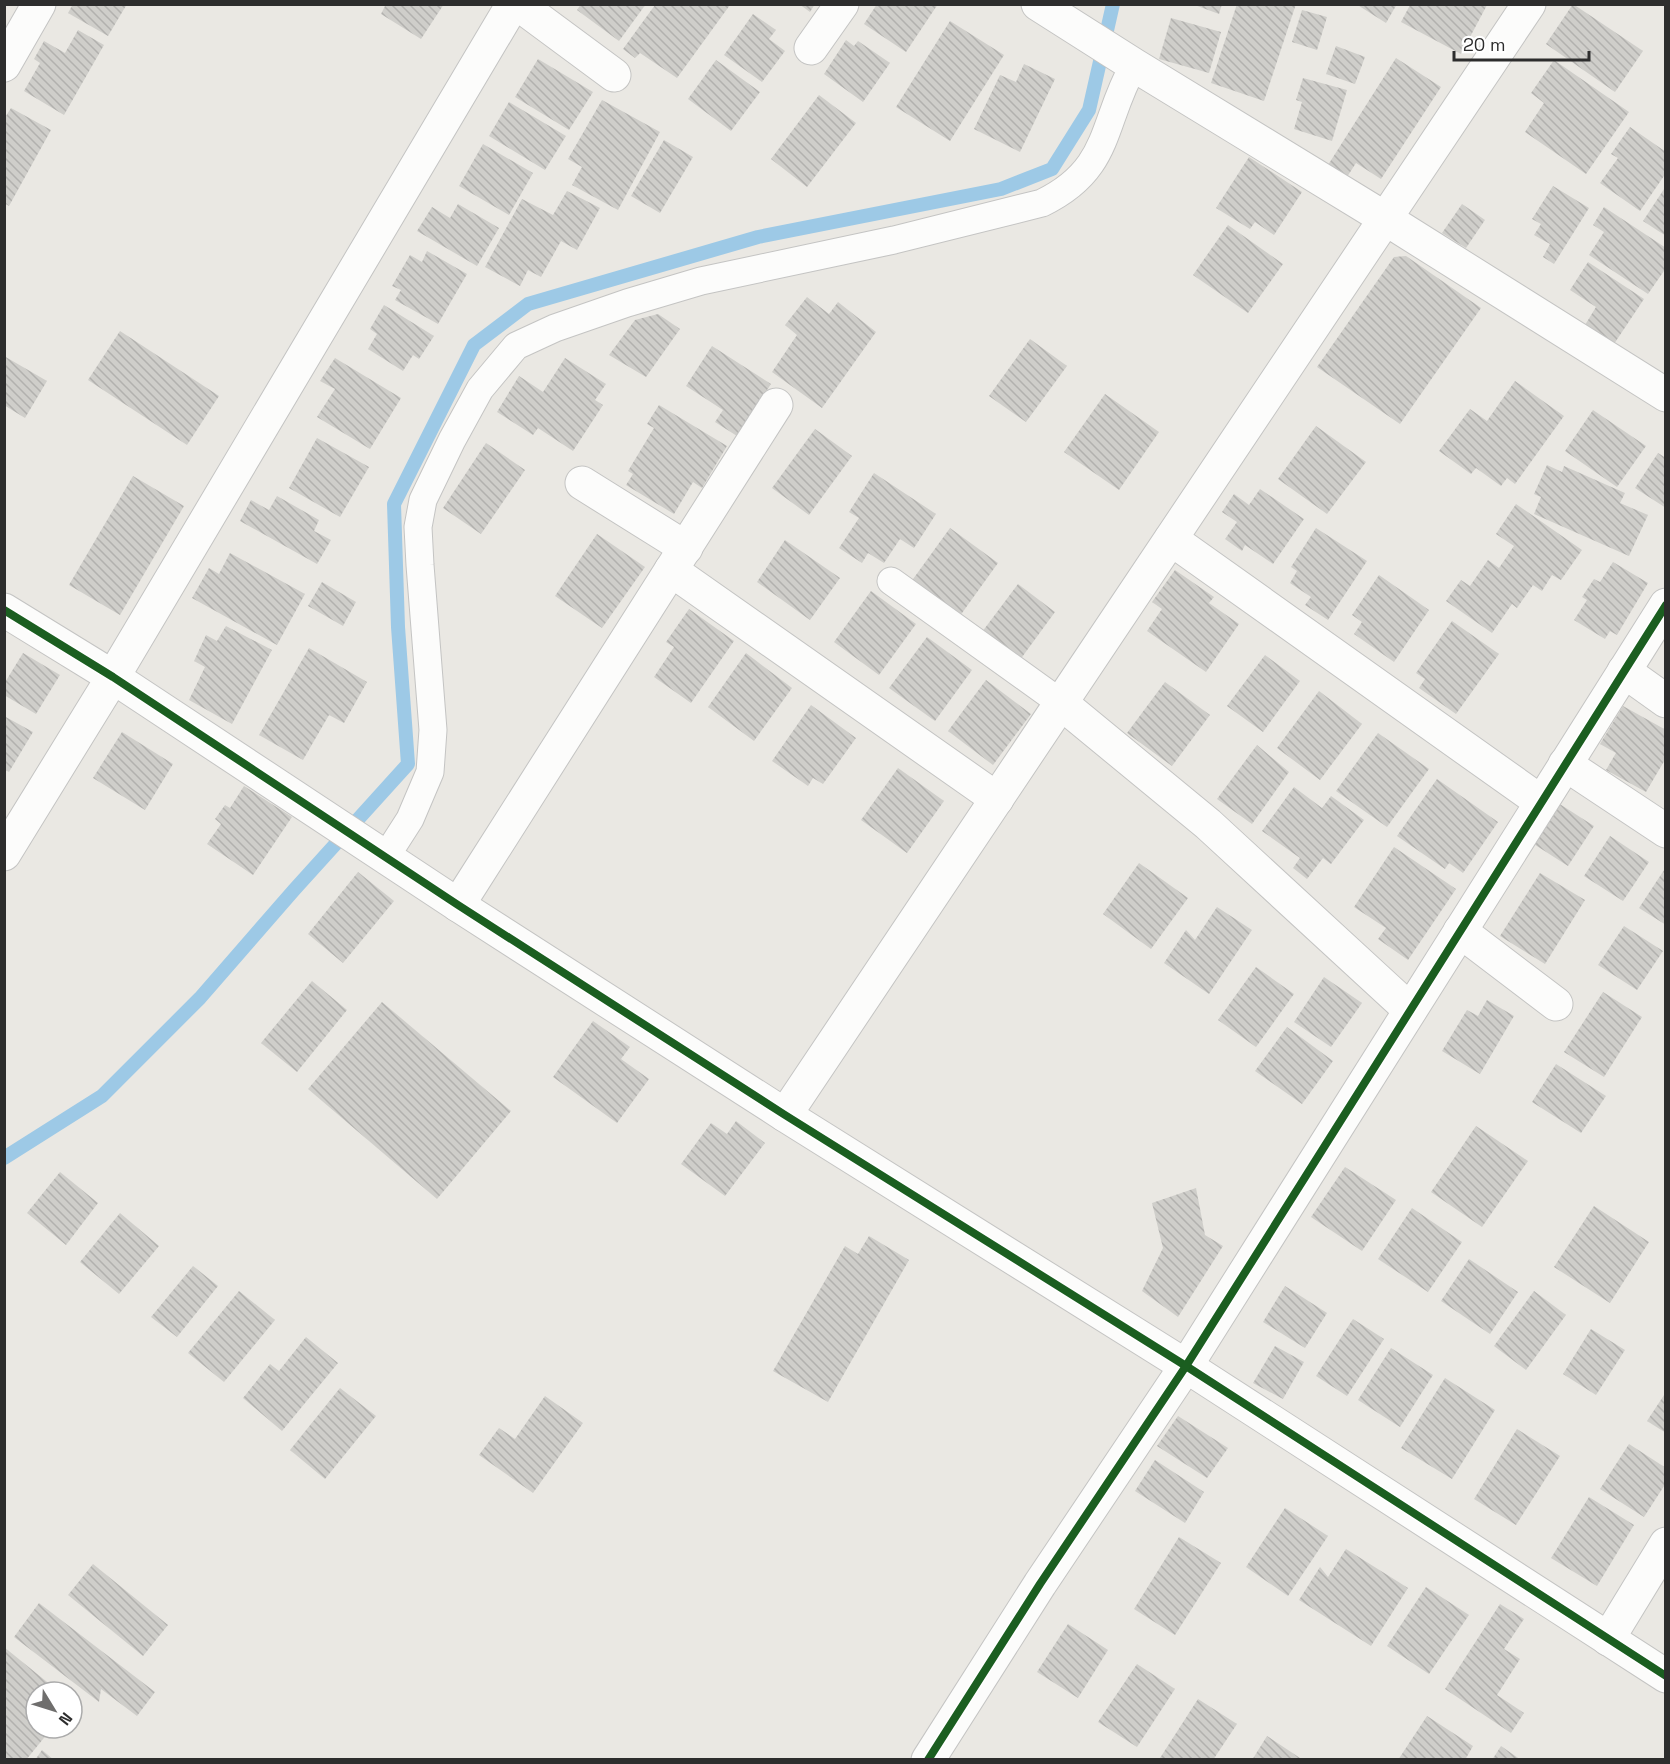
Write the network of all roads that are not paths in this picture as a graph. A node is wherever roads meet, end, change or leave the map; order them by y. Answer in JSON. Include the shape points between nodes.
{"nodes":[{"id":1,"x":39,"y":4,"type":"edge"},
{"id":2,"x":513,"y":4,"type":"edge"},
{"id":3,"x":518,"y":4,"type":"edge"},
{"id":4,"x":842,"y":4,"type":"edge"},
{"id":5,"x":1038,"y":4,"type":"edge"},
{"id":6,"x":1529,"y":4,"type":"edge"},
{"id":7,"x":811,"y":48,"type":"dead end"},
{"id":8,"x":1128,"y":62,"type":"junction"},
{"id":9,"x":4,"y":64,"type":"edge"},
{"id":10,"x":614,"y":75,"type":"dead end"},
{"id":11,"x":1386,"y":219,"type":"junction"},
{"id":12,"x":1665,"y":395,"type":"edge"},
{"id":13,"x":776,"y":405,"type":"dead end"},
{"id":14,"x":582,"y":483,"type":"dead end"},
{"id":15,"x":1171,"y":539,"type":"junction"},
{"id":16,"x":679,"y":559,"type":"junction"},
{"id":17,"x":891,"y":581,"type":"dead end"},
{"id":18,"x":1665,"y":605,"type":"edge"},
{"id":19,"x":4,"y":610,"type":"edge"},
{"id":20,"x":1624,"y":671,"type":"junction"},
{"id":21,"x":113,"y":677,"type":"junction"},
{"id":22,"x":1665,"y":701,"type":"edge"},
{"id":23,"x":1061,"y":703,"type":"junction"},
{"id":24,"x":1565,"y":764,"type":"junction"},
{"id":25,"x":997,"y":799,"type":"junction"},
{"id":26,"x":1541,"y":802,"type":"junction"},
{"id":27,"x":1665,"y":831,"type":"edge"},
{"id":28,"x":378,"y":853,"type":"junction"},
{"id":29,"x":4,"y":854,"type":"edge"},
{"id":30,"x":458,"y":905,"type":"junction"},
{"id":31,"x":1460,"y":931,"type":"junction"},
{"id":32,"x":1556,"y":1004,"type":"dead end"},
{"id":33,"x":1410,"y":1010,"type":"junction"},
{"id":34,"x":785,"y":1115,"type":"junction"},
{"id":35,"x":1186,"y":1366,"type":"junction"},
{"id":36,"x":1665,"y":1544,"type":"edge"},
{"id":37,"x":1608,"y":1639,"type":"junction"},
{"id":38,"x":1665,"y":1676,"type":"edge"},
{"id":39,"x":928,"y":1760,"type":"edge"}],
"edges":[{"from":1,"to":9,"type":"street"},
{"from":2,"to":21,"type":"street"},
{"from":3,"to":10,"type":"street"},
{"from":4,"to":7,"type":"street"},
{"from":5,"to":8,"type":"street"},
{"from":6,"to":11,"type":"street"},
{"from":8,"to":11,"type":"street"},
{"from":8,"to":28,"type":"lane","via":[[1105,139],[1094,161],[1077,180],[1042,203],[894,240],[701,281],[555,328],[516,346],[480,389],[423,500],[418,527],[433,729],[430,772],[410,819]]},
{"from":11,"to":12,"type":"street"},
{"from":11,"to":15,"type":"street"},
{"from":13,"to":16,"type":"street"},
{"from":14,"to":16,"type":"street"},
{"from":15,"to":23,"type":"street"},
{"from":15,"to":26,"type":"street"},
{"from":16,"to":25,"type":"street"},
{"from":16,"to":30,"type":"street"},
{"from":17,"to":23,"type":"lane"},
{"from":18,"to":20,"type":"street"},
{"from":19,"to":21,"type":"street"},
{"from":20,"to":22,"type":"street"},
{"from":20,"to":24,"type":"street"},
{"from":21,"to":28,"type":"street"},
{"from":21,"to":29,"type":"street"},
{"from":23,"to":25,"type":"street"},
{"from":23,"to":33,"type":"street","via":[[1208,824]]},
{"from":24,"to":26,"type":"street"},
{"from":24,"to":27,"type":"street"},
{"from":25,"to":34,"type":"street"},
{"from":26,"to":31,"type":"street"},
{"from":28,"to":30,"type":"street"},
{"from":30,"to":34,"type":"street"},
{"from":31,"to":32,"type":"street"},
{"from":31,"to":33,"type":"street"},
{"from":33,"to":35,"type":"street"},
{"from":34,"to":35,"type":"street"},
{"from":35,"to":37,"type":"street"},
{"from":35,"to":39,"type":"street"},
{"from":36,"to":37,"type":"street"},
{"from":37,"to":38,"type":"street"}]}
